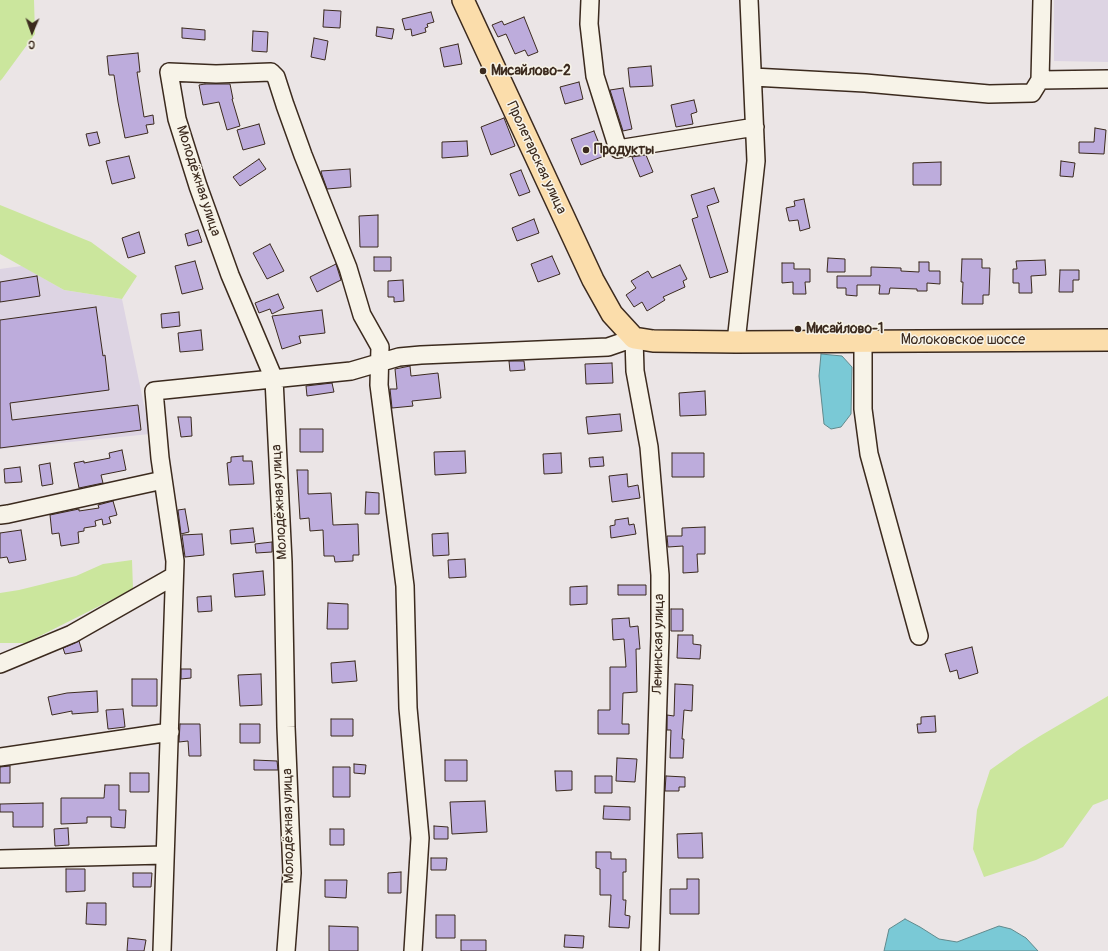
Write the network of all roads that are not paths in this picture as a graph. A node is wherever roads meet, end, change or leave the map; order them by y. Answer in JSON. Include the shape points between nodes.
{"nodes":[{"id":1,"x":463,"y":0,"type":"edge"},
{"id":2,"x":590,"y":0,"type":"edge"},
{"id":3,"x":750,"y":0,"type":"edge"},
{"id":4,"x":1042,"y":0,"type":"edge"},
{"id":5,"x":753,"y":76,"type":"junction"},
{"id":6,"x":1040,"y":80,"type":"junction"},
{"id":7,"x":1108,"y":80,"type":"edge"},
{"id":8,"x":755,"y":127,"type":"junction"},
{"id":9,"x":634,"y":338,"type":"junction"},
{"id":10,"x":1108,"y":340,"type":"edge"},
{"id":11,"x":864,"y":341,"type":"junction"},
{"id":12,"x":736,"y":342,"type":"junction"},
{"id":13,"x":380,"y":362,"type":"junction"},
{"id":14,"x":274,"y":379,"type":"junction"},
{"id":15,"x":163,"y":480,"type":"junction"},
{"id":16,"x":0,"y":514,"type":"edge"},
{"id":17,"x":174,"y":576,"type":"junction"},
{"id":18,"x":919,"y":636,"type":"dead end"},
{"id":19,"x":0,"y":664,"type":"edge"},
{"id":20,"x":170,"y":732,"type":"junction"},
{"id":21,"x":0,"y":757,"type":"edge"},
{"id":22,"x":166,"y":855,"type":"junction"},
{"id":23,"x":0,"y":859,"type":"edge"},
{"id":24,"x":162,"y":951,"type":"edge"},
{"id":25,"x":286,"y":951,"type":"edge"},
{"id":26,"x":413,"y":951,"type":"edge"},
{"id":27,"x":650,"y":951,"type":"edge"}],
"edges":[{"from":1,"to":9,"type":"main road","name":"Пролетарская улица","via":[[593,280],[612,314]]},
{"from":2,"to":8,"type":"street","via":[[589,24],[595,76],[618,150]]},
{"from":3,"to":5,"type":"street"},
{"from":4,"to":6,"type":"street"},
{"from":5,"to":6,"type":"street","via":[[989,94],[1032,93]]},
{"from":5,"to":8,"type":"street"},
{"from":6,"to":7,"type":"street"},
{"from":8,"to":12,"type":"street","via":[[756,161]]},
{"from":9,"to":12,"type":"main road","name":"Молоковское шоссе","via":[[653,341]]},
{"from":9,"to":13,"type":"street","via":[[608,347],[421,355]]},
{"from":9,"to":27,"type":"street","name":"Ленинская улица","via":[[636,370],[649,447],[660,575]]},
{"from":10,"to":11,"type":"main road","name":"Молоковское шоссе"},
{"from":11,"to":12,"type":"main road","name":"Молоковское шоссе"},
{"from":11,"to":18,"type":"street","via":[[863,409],[869,454]]},
{"from":13,"to":14,"type":"street","via":[[351,371]]},
{"from":13,"to":14,"type":"street","name":"Молодёжная улица","via":[[380,347],[362,315],[348,268],[303,155],[276,77],[271,72],[169,72],[177,119],[198,186],[230,275]]},
{"from":13,"to":26,"type":"street","via":[[379,385],[405,586],[408,708],[420,838]]},
{"from":14,"to":15,"type":"street","via":[[154,392]]},
{"from":14,"to":25,"type":"street","name":"Молодёжная улица","via":[[283,562],[292,873]]},
{"from":15,"to":16,"type":"street"},
{"from":15,"to":17,"type":"street","via":[[175,561]]},
{"from":17,"to":19,"type":"street","via":[[72,634]]},
{"from":17,"to":20,"type":"street"},
{"from":20,"to":21,"type":"street"},
{"from":20,"to":22,"type":"street"},
{"from":22,"to":23,"type":"street"},
{"from":22,"to":24,"type":"street"}]}
